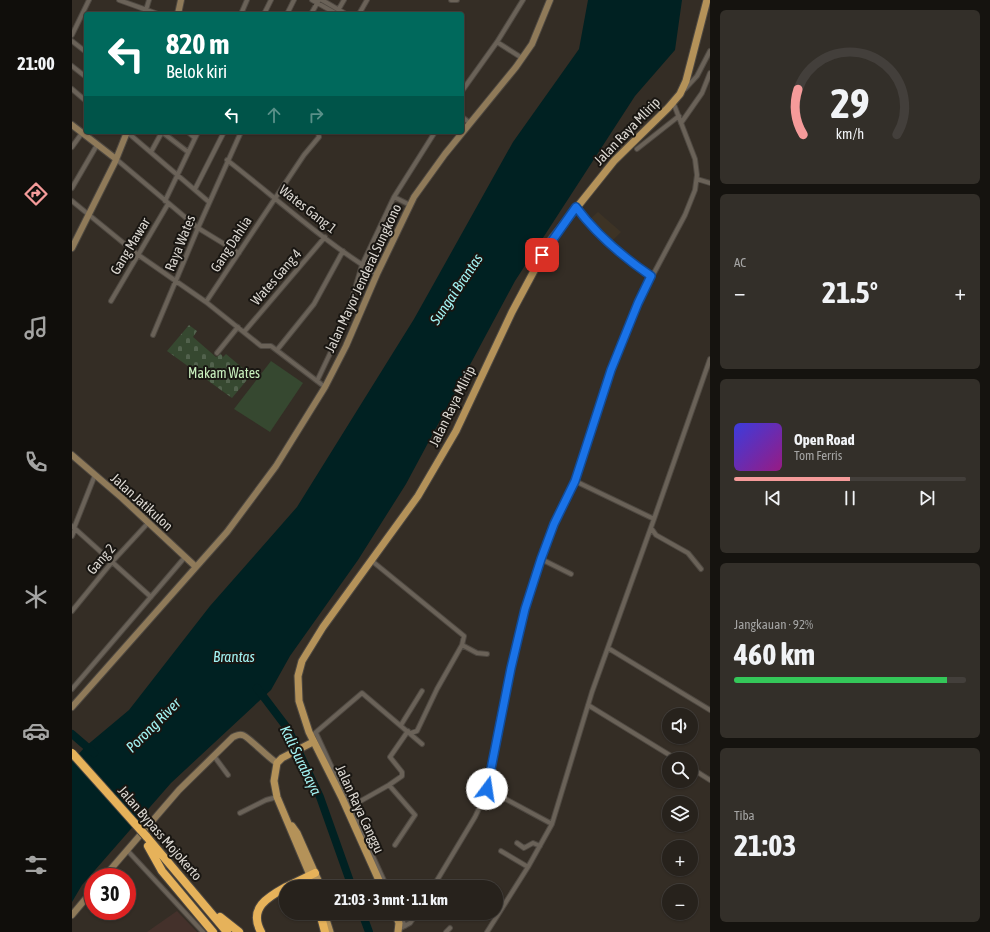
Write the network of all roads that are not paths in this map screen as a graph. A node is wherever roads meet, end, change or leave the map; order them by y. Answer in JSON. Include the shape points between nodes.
{"nodes":[{"id":1,"x":89,"y":0,"type":"edge"},
{"id":2,"x":119,"y":0,"type":"edge"},
{"id":3,"x":149,"y":0,"type":"edge"},
{"id":4,"x":181,"y":0,"type":"edge"},
{"id":5,"x":247,"y":0,"type":"edge"},
{"id":6,"x":271,"y":0,"type":"edge"},
{"id":7,"x":294,"y":0,"type":"edge"},
{"id":8,"x":312,"y":0,"type":"edge"},
{"id":9,"x":322,"y":0,"type":"edge"},
{"id":10,"x":344,"y":0,"type":"edge"},
{"id":11,"x":367,"y":0,"type":"edge"},
{"id":12,"x":523,"y":0,"type":"edge"},
{"id":13,"x":550,"y":0,"type":"edge"},
{"id":14,"x":707,"y":0,"type":"edge"},
{"id":15,"x":318,"y":1,"type":"edge"},
{"id":16,"x":85,"y":12,"type":"edge"},
{"id":17,"x":147,"y":12,"type":"edge"},
{"id":18,"x":178,"y":12,"type":"edge"},
{"id":19,"x":242,"y":12,"type":"edge"},
{"id":20,"x":265,"y":12,"type":"edge"},
{"id":21,"x":288,"y":12,"type":"edge"},
{"id":22,"x":312,"y":12,"type":"edge"},
{"id":23,"x":335,"y":12,"type":"edge"},
{"id":24,"x":336,"y":12,"type":"edge"},
{"id":25,"x":338,"y":12,"type":"edge"},
{"id":26,"x":360,"y":12,"type":"edge"},
{"id":27,"x":84,"y":15,"type":"edge"},
{"id":28,"x":72,"y":34,"type":"edge"},
{"id":29,"x":72,"y":41,"type":"edge"},
{"id":30,"x":497,"y":42,"type":"junction"},
{"id":31,"x":84,"y":50,"type":"edge"},
{"id":32,"x":710,"y":52,"type":"edge"},
{"id":33,"x":522,"y":58,"type":"junction"},
{"id":34,"x":72,"y":66,"type":"edge"},
{"id":35,"x":710,"y":73,"type":"edge"},
{"id":36,"x":84,"y":75,"type":"edge"},
{"id":37,"x":464,"y":88,"type":"edge"},
{"id":38,"x":72,"y":89,"type":"edge"},
{"id":39,"x":680,"y":94,"type":"junction"},
{"id":40,"x":84,"y":97,"type":"edge"},
{"id":41,"x":673,"y":102,"type":"junction"},
{"id":42,"x":678,"y":116,"type":"junction"},
{"id":43,"x":464,"y":119,"type":"edge"},
{"id":44,"x":470,"y":123,"type":"junction"},
{"id":45,"x":681,"y":123,"type":"junction"},
{"id":46,"x":72,"y":125,"type":"edge"},
{"id":47,"x":464,"y":130,"type":"edge"},
{"id":48,"x":82,"y":133,"type":"junction"},
{"id":49,"x":126,"y":134,"type":"edge"},
{"id":50,"x":129,"y":134,"type":"edge"},
{"id":51,"x":161,"y":134,"type":"edge"},
{"id":52,"x":165,"y":134,"type":"edge"},
{"id":53,"x":190,"y":134,"type":"edge"},
{"id":54,"x":197,"y":134,"type":"edge"},
{"id":55,"x":223,"y":134,"type":"edge"},
{"id":56,"x":240,"y":134,"type":"edge"},
{"id":57,"x":318,"y":134,"type":"edge"},
{"id":58,"x":434,"y":134,"type":"edge"},
{"id":59,"x":461,"y":134,"type":"edge"},
{"id":60,"x":195,"y":138,"type":"junction"},
{"id":61,"x":97,"y":145,"type":"junction"},
{"id":62,"x":72,"y":147,"type":"edge"},
{"id":63,"x":637,"y":149,"type":"dead end"},
{"id":64,"x":151,"y":152,"type":"junction"},
{"id":65,"x":188,"y":152,"type":"junction"},
{"id":66,"x":116,"y":159,"type":"junction"},
{"id":67,"x":227,"y":160,"type":"junction"},
{"id":68,"x":177,"y":173,"type":"junction"},
{"id":69,"x":697,"y":179,"type":"junction"},
{"id":70,"x":710,"y":183,"type":"edge"},
{"id":71,"x":72,"y":188,"type":"edge"},
{"id":72,"x":195,"y":189,"type":"junction"},
{"id":73,"x":394,"y":197,"type":"junction"},
{"id":74,"x":275,"y":198,"type":"junction"},
{"id":75,"x":72,"y":201,"type":"edge"},
{"id":76,"x":166,"y":202,"type":"junction"},
{"id":77,"x":209,"y":202,"type":"junction"},
{"id":78,"x":410,"y":205,"type":"junction"},
{"id":79,"x":576,"y":207,"type":"junction"},
{"id":80,"x":89,"y":214,"type":"junction"},
{"id":81,"x":198,"y":228,"type":"junction"},
{"id":82,"x":325,"y":237,"type":"junction"},
{"id":83,"x":72,"y":248,"type":"edge"},
{"id":84,"x":343,"y":251,"type":"junction"},
{"id":85,"x":239,"y":253,"type":"junction"},
{"id":86,"x":138,"y":254,"type":"junction"},
{"id":87,"x":362,"y":265,"type":"junction"},
{"id":88,"x":377,"y":274,"type":"junction"},
{"id":89,"x":651,"y":276,"type":"junction"},
{"id":90,"x":176,"y":281,"type":"junction"},
{"id":91,"x":111,"y":301,"type":"dead end"},
{"id":92,"x":206,"y":302,"type":"junction"},
{"id":93,"x":345,"y":322,"type":"junction"},
{"id":94,"x":354,"y":326,"type":"junction"},
{"id":95,"x":238,"y":327,"type":"junction"},
{"id":96,"x":244,"y":332,"type":"junction"},
{"id":97,"x":153,"y":335,"type":"dead end"},
{"id":98,"x":277,"y":350,"type":"junction"},
{"id":99,"x":217,"y":353,"type":"dead end"},
{"id":100,"x":710,"y":359,"type":"edge"},
{"id":101,"x":317,"y":381,"type":"junction"},
{"id":102,"x":325,"y":387,"type":"junction"},
{"id":103,"x":72,"y":455,"type":"edge"},
{"id":104,"x":95,"y":475,"type":"junction"},
{"id":105,"x":575,"y":481,"type":"junction"},
{"id":106,"x":654,"y":519,"type":"junction"},
{"id":107,"x":148,"y":523,"type":"junction"},
{"id":108,"x":74,"y":528,"type":"edge"},
{"id":109,"x":651,"y":528,"type":"junction"},
{"id":110,"x":72,"y":536,"type":"edge"},
{"id":111,"x":185,"y":557,"type":"junction"},
{"id":112,"x":541,"y":559,"type":"junction"},
{"id":113,"x":372,"y":561,"type":"junction"},
{"id":114,"x":112,"y":562,"type":"junction"},
{"id":115,"x":196,"y":567,"type":"junction"},
{"id":116,"x":701,"y":569,"type":"dead end"},
{"id":117,"x":572,"y":574,"type":"dead end"},
{"id":118,"x":151,"y":598,"type":"junction"},
{"id":119,"x":72,"y":611,"type":"edge"},
{"id":120,"x":462,"y":645,"type":"junction"},
{"id":121,"x":608,"y":648,"type":"junction"},
{"id":122,"x":487,"y":654,"type":"dead end"},
{"id":123,"x":72,"y":689,"type":"edge"},
{"id":124,"x":422,"y":691,"type":"dead end"},
{"id":125,"x":588,"y":705,"type":"junction"},
{"id":126,"x":72,"y":707,"type":"edge"},
{"id":127,"x":710,"y":710,"type":"edge"},
{"id":128,"x":400,"y":725,"type":"junction"},
{"id":129,"x":410,"y":732,"type":"junction"},
{"id":130,"x":312,"y":733,"type":"junction"},
{"id":131,"x":313,"y":742,"type":"junction"},
{"id":132,"x":422,"y":744,"type":"dead end"},
{"id":133,"x":665,"y":752,"type":"edge"},
{"id":134,"x":72,"y":753,"type":"edge"},
{"id":135,"x":214,"y":756,"type":"junction"},
{"id":136,"x":72,"y":760,"type":"edge"},
{"id":137,"x":280,"y":761,"type":"junction"},
{"id":138,"x":698,"y":772,"type":"edge"},
{"id":139,"x":228,"y":775,"type":"dead end"},
{"id":140,"x":710,"y":780,"type":"edge"},
{"id":141,"x":389,"y":785,"type":"junction"},
{"id":142,"x":487,"y":789,"type":"junction"},
{"id":143,"x":277,"y":797,"type":"junction"},
{"id":144,"x":350,"y":807,"type":"junction"},
{"id":145,"x":240,"y":813,"type":"dead end"},
{"id":146,"x":552,"y":824,"type":"junction"},
{"id":147,"x":146,"y":841,"type":"junction"},
{"id":148,"x":518,"y":843,"type":"dead end"},
{"id":149,"x":395,"y":845,"type":"dead end"},
{"id":150,"x":540,"y":846,"type":"junction"},
{"id":151,"x":127,"y":850,"type":"junction"},
{"id":152,"x":501,"y":851,"type":"dead end"},
{"id":153,"x":528,"y":867,"type":"junction"},
{"id":154,"x":112,"y":868,"type":"edge"},
{"id":155,"x":313,"y":874,"type":"junction"},
{"id":156,"x":301,"y":880,"type":"edge"},
{"id":157,"x":314,"y":880,"type":"edge"},
{"id":158,"x":316,"y":880,"type":"edge"},
{"id":159,"x":379,"y":880,"type":"edge"},
{"id":160,"x":384,"y":880,"type":"edge"},
{"id":161,"x":437,"y":880,"type":"edge"},
{"id":162,"x":279,"y":891,"type":"edge"},
{"id":163,"x":84,"y":901,"type":"edge"},
{"id":164,"x":202,"y":901,"type":"junction"},
{"id":165,"x":503,"y":904,"type":"edge"},
{"id":166,"x":72,"y":915,"type":"edge"},
{"id":167,"x":322,"y":920,"type":"edge"},
{"id":168,"x":326,"y":920,"type":"edge"},
{"id":169,"x":329,"y":920,"type":"edge"},
{"id":170,"x":398,"y":920,"type":"edge"},
{"id":171,"x":400,"y":920,"type":"edge"},
{"id":172,"x":411,"y":920,"type":"edge"},
{"id":173,"x":493,"y":920,"type":"edge"},
{"id":174,"x":402,"y":930,"type":"edge"},
{"id":175,"x":203,"y":932,"type":"edge"},
{"id":176,"x":213,"y":932,"type":"edge"},
{"id":177,"x":222,"y":932,"type":"edge"},
{"id":178,"x":227,"y":932,"type":"edge"},
{"id":179,"x":239,"y":932,"type":"edge"},
{"id":180,"x":261,"y":932,"type":"edge"},
{"id":181,"x":325,"y":932,"type":"edge"},
{"id":182,"x":330,"y":932,"type":"edge"},
{"id":183,"x":487,"y":932,"type":"edge"}],
"edges":[{"from":1,"to":16,"type":"street"},
{"from":2,"to":17,"type":"street"},
{"from":3,"to":17,"type":"street"},
{"from":4,"to":18,"type":"main road"},
{"from":5,"to":19,"type":"street"},
{"from":6,"to":20,"type":"street"},
{"from":7,"to":21,"type":"street"},
{"from":8,"to":15,"type":"street"},
{"from":9,"to":24,"type":"street"},
{"from":10,"to":25,"type":"street"},
{"from":11,"to":26,"type":"street"},
{"from":12,"to":30,"type":"street"},
{"from":13,"to":33,"type":"main road","name":"Jalan Mayor Jenderal Sungkono","via":[[532,44]]},
{"from":14,"to":39,"type":"main road","name":"Jalan Raya Mlirip","via":[[686,81]]},
{"from":15,"to":22,"type":"street"},
{"from":15,"to":23,"type":"street"},
{"from":27,"to":28,"type":"street"},
{"from":29,"to":31,"type":"street"},
{"from":30,"to":33,"type":"street"},
{"from":30,"to":37,"type":"street"},
{"from":32,"to":39,"type":"street","via":[[697,76]]},
{"from":33,"to":44,"type":"main road","name":"Jalan Mayor Jenderal Sungkono"},
{"from":34,"to":36,"type":"street"},
{"from":35,"to":45,"type":"street","via":[[702,93]]},
{"from":38,"to":40,"type":"street"},
{"from":39,"to":41,"type":"main road","name":"Jalan Raya Mlirip"},
{"from":41,"to":42,"type":"street"},
{"from":41,"to":79,"type":"main road","name":"Jalan Raya Mlirip","via":[[614,161]]},
{"from":42,"to":45,"type":"street"},
{"from":42,"to":63,"type":"street"},
{"from":43,"to":44,"type":"street"},
{"from":44,"to":47,"type":"main road","name":"Jalan Mayor Jenderal Sungkono"},
{"from":45,"to":69,"type":"street","via":[[695,159]]},
{"from":46,"to":48,"type":"main road"},
{"from":48,"to":61,"type":"main road"},
{"from":48,"to":62,"type":"street"},
{"from":49,"to":66,"type":"main road"},
{"from":50,"to":64,"type":"street"},
{"from":51,"to":64,"type":"street"},
{"from":52,"to":65,"type":"street"},
{"from":53,"to":60,"type":"street"},
{"from":54,"to":60,"type":"street","name":"Gang Mawar"},
{"from":55,"to":72,"type":"street"},
{"from":56,"to":67,"type":"street","name":"Raya Wates"},
{"from":57,"to":74,"type":"street","name":"Gang Dahlia","via":[[319,137]]},
{"from":58,"to":73,"type":"street"},
{"from":59,"to":78,"type":"main road","name":"Jalan Mayor Jenderal Sungkono"},
{"from":60,"to":65,"type":"street","name":"Gang Mawar"},
{"from":61,"to":66,"type":"main road"},
{"from":61,"to":71,"type":"street"},
{"from":64,"to":68,"type":"street"},
{"from":65,"to":68,"type":"street","name":"Gang Mawar"},
{"from":66,"to":76,"type":"street"},
{"from":66,"to":80,"type":"main road"},
{"from":67,"to":74,"type":"street","name":"Wates Gang 1"},
{"from":67,"to":77,"type":"street","name":"Raya Wates"},
{"from":68,"to":72,"type":"street"},
{"from":68,"to":76,"type":"street","name":"Gang Mawar"},
{"from":69,"to":70,"type":"street"},
{"from":69,"to":89,"type":"street","via":[[685,215]]},
{"from":72,"to":77,"type":"street"},
{"from":73,"to":78,"type":"street"},
{"from":73,"to":87,"type":"street"},
{"from":74,"to":82,"type":"street","name":"Wates Gang 1"},
{"from":74,"to":85,"type":"street","name":"Gang Dahlia"},
{"from":75,"to":80,"type":"street"},
{"from":76,"to":81,"type":"street"},
{"from":76,"to":86,"type":"street","name":"Gang Mawar"},
{"from":77,"to":81,"type":"street","name":"Raya Wates"},
{"from":78,"to":88,"type":"main road","name":"Jalan Mayor Jenderal Sungkono"},
{"from":79,"to":89,"type":"street","via":[[588,223],[626,258]]},
{"from":79,"to":113,"type":"main road","name":"Jalan Raya Mlirip","via":[[542,255],[456,431],[428,481]]},
{"from":80,"to":83,"type":"main road"},
{"from":80,"to":86,"type":"street"},
{"from":81,"to":85,"type":"street"},
{"from":81,"to":90,"type":"street","name":"Raya Wates"},
{"from":82,"to":84,"type":"street","name":"Wates Gang 1"},
{"from":82,"to":96,"type":"street","name":"Wates Gang 4"},
{"from":84,"to":87,"type":"street","name":"Wates Gang 1"},
{"from":84,"to":98,"type":"street","via":[[314,304]]},
{"from":85,"to":92,"type":"street","name":"Gang Dahlia"},
{"from":86,"to":90,"type":"street"},
{"from":86,"to":91,"type":"street","name":"Gang Mawar"},
{"from":87,"to":88,"type":"street","name":"Wates Gang 1"},
{"from":87,"to":93,"type":"street"},
{"from":88,"to":94,"type":"main road","name":"Jalan Mayor Jenderal Sungkono"},
{"from":89,"to":105,"type":"street","via":[[611,370]]},
{"from":90,"to":92,"type":"street"},
{"from":90,"to":97,"type":"street","name":"Raya Wates"},
{"from":92,"to":95,"type":"street"},
{"from":93,"to":94,"type":"street"},
{"from":93,"to":101,"type":"street"},
{"from":94,"to":102,"type":"main road","name":"Jalan Mayor Jenderal Sungkono"},
{"from":95,"to":96,"type":"street"},
{"from":95,"to":99,"type":"street"},
{"from":96,"to":98,"type":"street","via":[[261,346],[271,346]]},
{"from":98,"to":101,"type":"street"},
{"from":100,"to":106,"type":"street"},
{"from":101,"to":102,"type":"street"},
{"from":102,"to":115,"type":"main road","name":"Jalan Mayor Jenderal Sungkono","via":[[276,466],[227,532]]},
{"from":103,"to":104,"type":"main road","name":"Jalan Jatikulon"},
{"from":104,"to":107,"type":"main road","name":"Jalan Jatikulon"},
{"from":104,"to":108,"type":"street"},
{"from":105,"to":106,"type":"street"},
{"from":105,"to":112,"type":"street","via":[[554,524]]},
{"from":106,"to":109,"type":"street"},
{"from":107,"to":111,"type":"main road","name":"Jalan Jatikulon"},
{"from":107,"to":114,"type":"street","name":"Gang 2"},
{"from":108,"to":110,"type":"street"},
{"from":108,"to":114,"type":"street"},
{"from":109,"to":116,"type":"street","via":[[656,535],[688,553]]},
{"from":109,"to":121,"type":"street"},
{"from":111,"to":115,"type":"main road","name":"Jalan Jatikulon"},
{"from":111,"to":118,"type":"street"},
{"from":112,"to":117,"type":"street"},
{"from":112,"to":142,"type":"street","via":[[512,661]]},
{"from":113,"to":120,"type":"street","via":[[461,633],[464,638]]},
{"from":113,"to":130,"type":"main road","name":"Jalan Raya Mlirip","via":[[323,627],[302,661],[298,687],[299,701]]},
{"from":114,"to":118,"type":"street"},
{"from":114,"to":119,"type":"street","name":"Gang 2"},
{"from":115,"to":126,"type":"main road","name":"Jalan Mayor Jenderal Sungkono"},
{"from":118,"to":123,"type":"street"},
{"from":120,"to":122,"type":"street","via":[[477,653]]},
{"from":120,"to":129,"type":"street","via":[[417,731]]},
{"from":121,"to":125,"type":"street"},
{"from":121,"to":127,"type":"street"},
{"from":124,"to":128,"type":"street"},
{"from":125,"to":133,"type":"street"},
{"from":125,"to":146,"type":"street"},
{"from":128,"to":129,"type":"street"},
{"from":128,"to":130,"type":"street","via":[[362,693]]},
{"from":129,"to":132,"type":"street"},
{"from":129,"to":141,"type":"street","via":[[390,757],[402,775]]},
{"from":130,"to":131,"type":"main road","name":"Jalan Raya Mlirip"},
{"from":130,"to":144,"type":"street"},
{"from":131,"to":137,"type":"main road"},
{"from":131,"to":159,"type":"main road","name":"Jalan Raya Canggu","via":[[342,798]]},
{"from":134,"to":147,"type":"highway","name":"Jalan Bypass Mojokerto","bridge":true},
{"from":135,"to":137,"type":"main road","via":[[233,737],[242,734],[268,758]]},
{"from":135,"to":139,"type":"street"},
{"from":135,"to":151,"type":"main road","via":[[179,790]]},
{"from":136,"to":147,"type":"highway","name":"Jalan Bypass Mojokerto"},
{"from":137,"to":143,"type":"main road","via":[[274,781]]},
{"from":138,"to":140,"type":"street"},
{"from":141,"to":144,"type":"street"},
{"from":141,"to":149,"type":"street","via":[[415,815]]},
{"from":142,"to":146,"type":"street"},
{"from":142,"to":161,"type":"street","via":[[475,817]]},
{"from":143,"to":145,"type":"street"},
{"from":143,"to":155,"type":"main road","via":[[289,823],[297,832]]},
{"from":144,"to":160,"type":"street"},
{"from":146,"to":150,"type":"street"},
{"from":147,"to":164,"type":"highway","name":"Jalan Bypass Mojokerto"},
{"from":147,"to":176,"type":"highway","via":[[170,880]]},
{"from":147,"to":177,"type":"highway","name":"Jalan Bypass Mojokerto"},
{"from":148,"to":150,"type":"street","via":[[524,848],[533,843]]},
{"from":150,"to":153,"type":"street"},
{"from":151,"to":154,"type":"main road"},
{"from":151,"to":175,"type":"street"},
{"from":152,"to":153,"type":"street"},
{"from":153,"to":165,"type":"street"},
{"from":155,"to":156,"type":"highway"},
{"from":155,"to":157,"type":"main road"},
{"from":155,"to":158,"type":"main road"},
{"from":162,"to":180,"type":"highway","via":[[269,896],[259,909],[258,921]]},
{"from":163,"to":166,"type":"main road"},
{"from":164,"to":178,"type":"highway","name":"Jalan Bypass Mojokerto"},
{"from":164,"to":179,"type":"highway"},
{"from":167,"to":181,"type":"highway"},
{"from":168,"to":182,"type":"main road"},
{"from":169,"to":182,"type":"main road"},
{"from":170,"to":174,"type":"main road"},
{"from":171,"to":174,"type":"street"},
{"from":172,"to":174,"type":"street"},
{"from":173,"to":183,"type":"street"}]}
